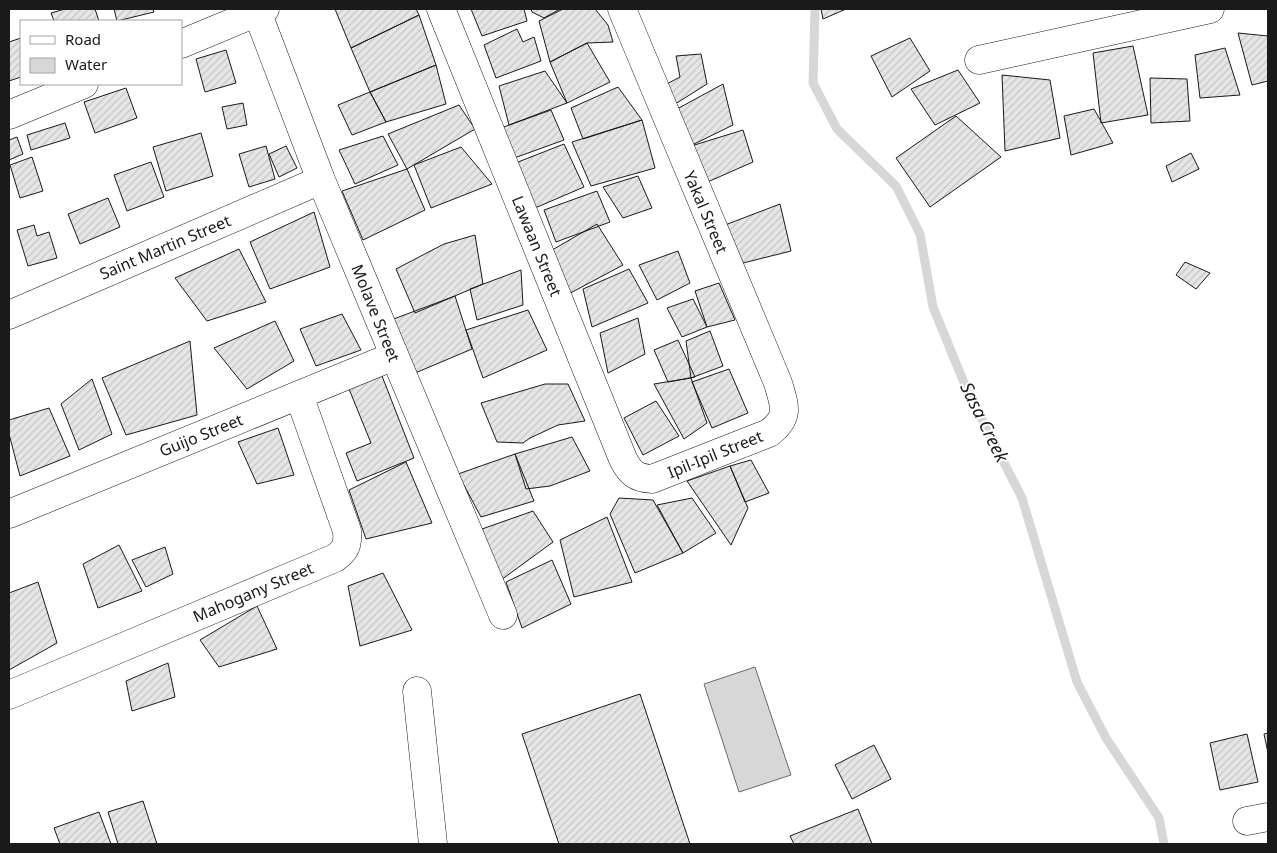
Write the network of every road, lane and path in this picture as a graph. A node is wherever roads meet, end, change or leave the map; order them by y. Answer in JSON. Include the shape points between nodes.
{"nodes":[{"id":1,"x":441,"y":9,"type":"edge"},
{"id":2,"x":622,"y":9,"type":"edge"},
{"id":3,"x":1210,"y":9,"type":"edge"},
{"id":4,"x":260,"y":10,"type":"edge"},
{"id":5,"x":182,"y":44,"type":"edge"},
{"id":6,"x":979,"y":60,"type":"dead end"},
{"id":7,"x":82,"y":85,"type":"edge"},
{"id":8,"x":9,"y":115,"type":"edge"},
{"id":9,"x":321,"y":180,"type":"junction"},
{"id":10,"x":9,"y":315,"type":"edge"},
{"id":11,"x":394,"y":356,"type":"junction"},
{"id":12,"x":299,"y":395,"type":"junction"},
{"id":13,"x":784,"y":416,"type":"joint"},
{"id":14,"x":639,"y":478,"type":"joint"},
{"id":15,"x":9,"y":514,"type":"edge"},
{"id":16,"x":503,"y":615,"type":"dead end"},
{"id":17,"x":418,"y":691,"type":"dead end"},
{"id":18,"x":9,"y":695,"type":"edge"},
{"id":19,"x":433,"y":844,"type":"edge"}],
"edges":[{"from":1,"to":14,"type":"street","name":"Lawaan Street","via":[[623,459],[629,471]]},
{"from":2,"to":13,"type":"street","name":"Yakal Street","via":[[778,384]]},
{"from":3,"to":6,"type":"street"},
{"from":4,"to":5,"type":"street"},
{"from":4,"to":9,"type":"street","name":"Molave Street"},
{"from":7,"to":8,"type":"street"},
{"from":9,"to":10,"type":"street","name":"Saint Martin Street"},
{"from":9,"to":11,"type":"street","name":"Molave Street"},
{"from":11,"to":12,"type":"street","name":"Guijo Street"},
{"from":11,"to":16,"type":"street","name":"Molave Street"},
{"from":12,"to":15,"type":"street","name":"Guijo Street"},
{"from":12,"to":18,"type":"street","name":"Mahogany Street","via":[[347,531],[348,542],[344,551],[335,558]]},
{"from":13,"to":14,"type":"street","name":"Ipil-Ipil Street","via":[[780,425],[769,433],[742,445],[652,479]]},
{"from":17,"to":19,"type":"street"}]}
